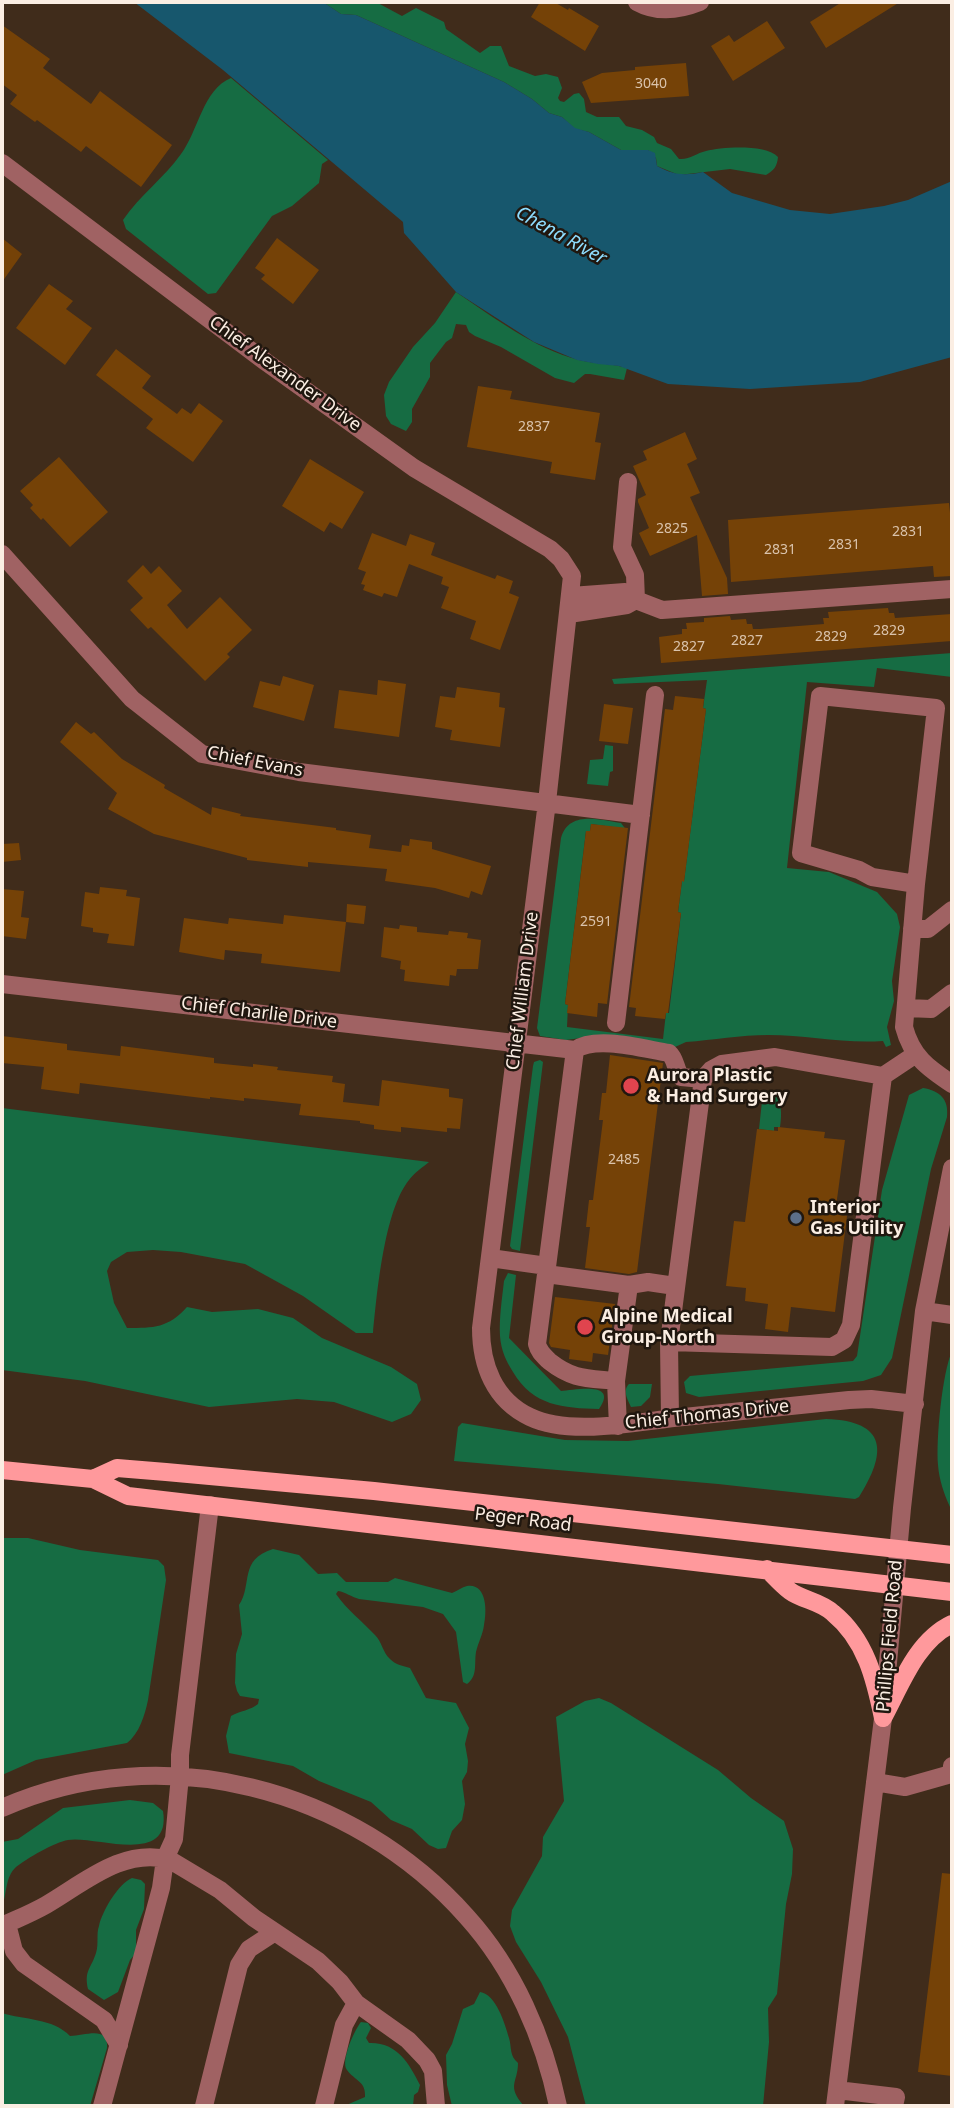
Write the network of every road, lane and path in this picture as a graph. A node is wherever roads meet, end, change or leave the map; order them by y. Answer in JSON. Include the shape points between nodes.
{"nodes":[{"id":1,"x":637,"y":2,"type":"edge"},
{"id":2,"x":700,"y":2,"type":"edge"},
{"id":3,"x":2,"y":163,"type":"edge"},
{"id":4,"x":628,"y":482,"type":"dead end"},
{"id":5,"x":2,"y":554,"type":"edge"},
{"id":6,"x":572,"y":576,"type":"joint"},
{"id":7,"x":952,"y":589,"type":"edge"},
{"id":8,"x":571,"y":596,"type":"junction"},
{"id":9,"x":636,"y":600,"type":"junction"},
{"id":10,"x":569,"y":614,"type":"junction"},
{"id":11,"x":655,"y":695,"type":"dead end"},
{"id":12,"x":547,"y":802,"type":"junction"},
{"id":13,"x":641,"y":815,"type":"junction"},
{"id":14,"x":916,"y":884,"type":"junction"},
{"id":15,"x":952,"y":910,"type":"edge"},
{"id":16,"x":912,"y":929,"type":"junction"},
{"id":17,"x":2,"y":984,"type":"edge"},
{"id":18,"x":952,"y":993,"type":"edge"},
{"id":19,"x":907,"y":1009,"type":"junction"},
{"id":20,"x":616,"y":1023,"type":"dead end"},
{"id":21,"x":517,"y":1043,"type":"junction"},
{"id":22,"x":575,"y":1050,"type":"junction"},
{"id":23,"x":916,"y":1054,"type":"junction"},
{"id":24,"x":883,"y":1076,"type":"junction"},
{"id":25,"x":703,"y":1079,"type":"junction"},
{"id":26,"x":952,"y":1084,"type":"edge"},
{"id":27,"x":952,"y":1168,"type":"edge"},
{"id":28,"x":490,"y":1258,"type":"junction"},
{"id":29,"x":547,"y":1270,"type":"junction"},
{"id":30,"x":628,"y":1285,"type":"junction"},
{"id":31,"x":675,"y":1286,"type":"junction"},
{"id":32,"x":924,"y":1311,"type":"junction"},
{"id":33,"x":952,"y":1315,"type":"edge"},
{"id":34,"x":669,"y":1342,"type":"junction"},
{"id":35,"x":616,"y":1381,"type":"junction"},
{"id":36,"x":505,"y":1399,"type":"joint"},
{"id":37,"x":915,"y":1404,"type":"junction"},
{"id":38,"x":670,"y":1418,"type":"junction"},
{"id":39,"x":618,"y":1426,"type":"junction"},
{"id":40,"x":2,"y":1470,"type":"edge"},
{"id":41,"x":93,"y":1479,"type":"junction"},
{"id":42,"x":210,"y":1505,"type":"junction"},
{"id":43,"x":898,"y":1550,"type":"junction"},
{"id":44,"x":952,"y":1555,"type":"edge"},
{"id":45,"x":767,"y":1569,"type":"junction"},
{"id":46,"x":895,"y":1584,"type":"junction"},
{"id":47,"x":952,"y":1591,"type":"edge"},
{"id":48,"x":952,"y":1624,"type":"edge"},
{"id":49,"x":883,"y":1718,"type":"junction"},
{"id":50,"x":952,"y":1771,"type":"edge"},
{"id":51,"x":180,"y":1776,"type":"junction"},
{"id":52,"x":875,"y":1783,"type":"junction"},
{"id":53,"x":2,"y":1808,"type":"edge"},
{"id":54,"x":166,"y":1858,"type":"junction"},
{"id":55,"x":248,"y":1912,"type":"junction"},
{"id":56,"x":4,"y":1925,"type":"edge"},
{"id":57,"x":275,"y":1932,"type":"junction"},
{"id":58,"x":249,"y":1949,"type":"junction"},
{"id":59,"x":356,"y":2003,"type":"junction"},
{"id":60,"x":118,"y":2045,"type":"junction"},
{"id":61,"x":836,"y":2098,"type":"edge"},
{"id":62,"x":102,"y":2106,"type":"edge"},
{"id":63,"x":204,"y":2106,"type":"edge"},
{"id":64,"x":324,"y":2106,"type":"edge"},
{"id":65,"x":436,"y":2106,"type":"edge"},
{"id":66,"x":558,"y":2106,"type":"edge"},
{"id":67,"x":894,"y":2106,"type":"edge"}],
"edges":[{"from":1,"to":2,"type":"street","via":[[656,9]]},
{"from":3,"to":6,"type":"street","name":"Chief Alexander Drive","via":[[414,468],[550,549]]},
{"from":4,"to":9,"type":"street","via":[[622,547],[635,575]]},
{"from":5,"to":12,"type":"street","name":"Chief Evans","via":[[132,699],[202,754],[300,772]]},
{"from":6,"to":8,"type":"street","name":"Chief William Drive"},
{"from":7,"to":9,"type":"street","via":[[662,610]]},
{"from":8,"to":9,"type":"street","via":[[625,592]]},
{"from":8,"to":10,"type":"street","name":"Chief William Drive"},
{"from":9,"to":10,"type":"street"},
{"from":10,"to":12,"type":"street","name":"Chief William Drive"},
{"from":11,"to":13,"type":"street"},
{"from":12,"to":13,"type":"street","name":"Chief Evans"},
{"from":12,"to":21,"type":"street","name":"Chief William Drive"},
{"from":13,"to":20,"type":"street"},
{"from":14,"to":14,"type":"street","via":[[936,708],[820,696],[801,853],[872,877]]},
{"from":14,"to":16,"type":"street"},
{"from":15,"to":16,"type":"street","via":[[928,929]]},
{"from":16,"to":19,"type":"street"},
{"from":17,"to":21,"type":"street","name":"Chief Charlie Drive"},
{"from":18,"to":19,"type":"street","via":[[931,1009]]},
{"from":19,"to":23,"type":"street","via":[[904,1027]]},
{"from":21,"to":22,"type":"street","name":"Chief Charlie Drive"},
{"from":21,"to":28,"type":"street","name":"Chief William Drive"},
{"from":22,"to":25,"type":"street","name":"Chief Charlie Drive","via":[[594,1043],[669,1053],[681,1076]]},
{"from":22,"to":29,"type":"street"},
{"from":23,"to":24,"type":"street"},
{"from":23,"to":26,"type":"street"},
{"from":24,"to":25,"type":"street","via":[[775,1057],[722,1064]]},
{"from":24,"to":34,"type":"street","via":[[851,1325],[844,1340],[832,1347]]},
{"from":25,"to":31,"type":"street"},
{"from":27,"to":32,"type":"street","name":"Phillips Field Road"},
{"from":28,"to":29,"type":"street"},
{"from":28,"to":36,"type":"street","name":"Chief William Drive","via":[[481,1348],[490,1376]]},
{"from":29,"to":30,"type":"street"},
{"from":29,"to":35,"type":"street","via":[[538,1351],[564,1373]]},
{"from":30,"to":31,"type":"street"},
{"from":30,"to":35,"type":"street"},
{"from":31,"to":34,"type":"street"},
{"from":32,"to":33,"type":"street"},
{"from":32,"to":37,"type":"street","name":"Phillips Field Road"},
{"from":34,"to":38,"type":"street"},
{"from":35,"to":39,"type":"street"},
{"from":36,"to":39,"type":"street","name":"Chief Thomas Drive","via":[[531,1418],[546,1422]]},
{"from":37,"to":38,"type":"street","name":"Chief Thomas Drive","via":[[849,1400]]},
{"from":37,"to":43,"type":"street","name":"Phillips Field Road"},
{"from":38,"to":39,"type":"street","name":"Chief Thomas Drive"},
{"from":40,"to":41,"type":"main road","name":"Peger Road"},
{"from":41,"to":42,"type":"main road","name":"Peger Road","via":[[128,1496]]},
{"from":41,"to":43,"type":"main road","name":"Peger Road","via":[[117,1468],[166,1472],[568,1511]]},
{"from":42,"to":45,"type":"main road","name":"Peger Road"},
{"from":42,"to":51,"type":"street"},
{"from":43,"to":44,"type":"main road","name":"Peger Road"},
{"from":43,"to":46,"type":"street","name":"Phillips Field Road"},
{"from":45,"to":46,"type":"main road","name":"Peger Road"},
{"from":45,"to":49,"type":"main road","via":[[792,1593],[817,1602],[847,1627],[874,1676]]},
{"from":46,"to":47,"type":"main road","name":"Peger Road"},
{"from":46,"to":49,"type":"street","name":"Phillips Field Road"},
{"from":48,"to":49,"type":"main road","via":[[915,1658]]},
{"from":49,"to":52,"type":"street","name":"Phillips Field Road"},
{"from":50,"to":52,"type":"street","via":[[905,1787]]},
{"from":51,"to":53,"type":"street","via":[[95,1781]]},
{"from":51,"to":54,"type":"street","via":[[174,1839]]},
{"from":51,"to":66,"type":"street","via":[[250,1785],[322,1810],[372,1836],[436,1885],[468,1918],[510,1978],[538,2035]]},
{"from":52,"to":61,"type":"street","name":"Phillips Field Road"},
{"from":54,"to":55,"type":"street"},
{"from":54,"to":56,"type":"street","via":[[110,1866]]},
{"from":54,"to":60,"type":"street"},
{"from":55,"to":57,"type":"street"},
{"from":55,"to":58,"type":"street"},
{"from":56,"to":60,"type":"street","via":[[24,1964],[104,2020]]},
{"from":57,"to":58,"type":"street"},
{"from":57,"to":59,"type":"street","via":[[318,1961]]},
{"from":58,"to":63,"type":"street","via":[[239,1965]]},
{"from":59,"to":64,"type":"street","via":[[344,2025]]},
{"from":59,"to":65,"type":"street","via":[[408,2040],[427,2060],[433,2071]]},
{"from":60,"to":62,"type":"street"},
{"from":61,"to":67,"type":"street","via":[[896,2097]]}]}
